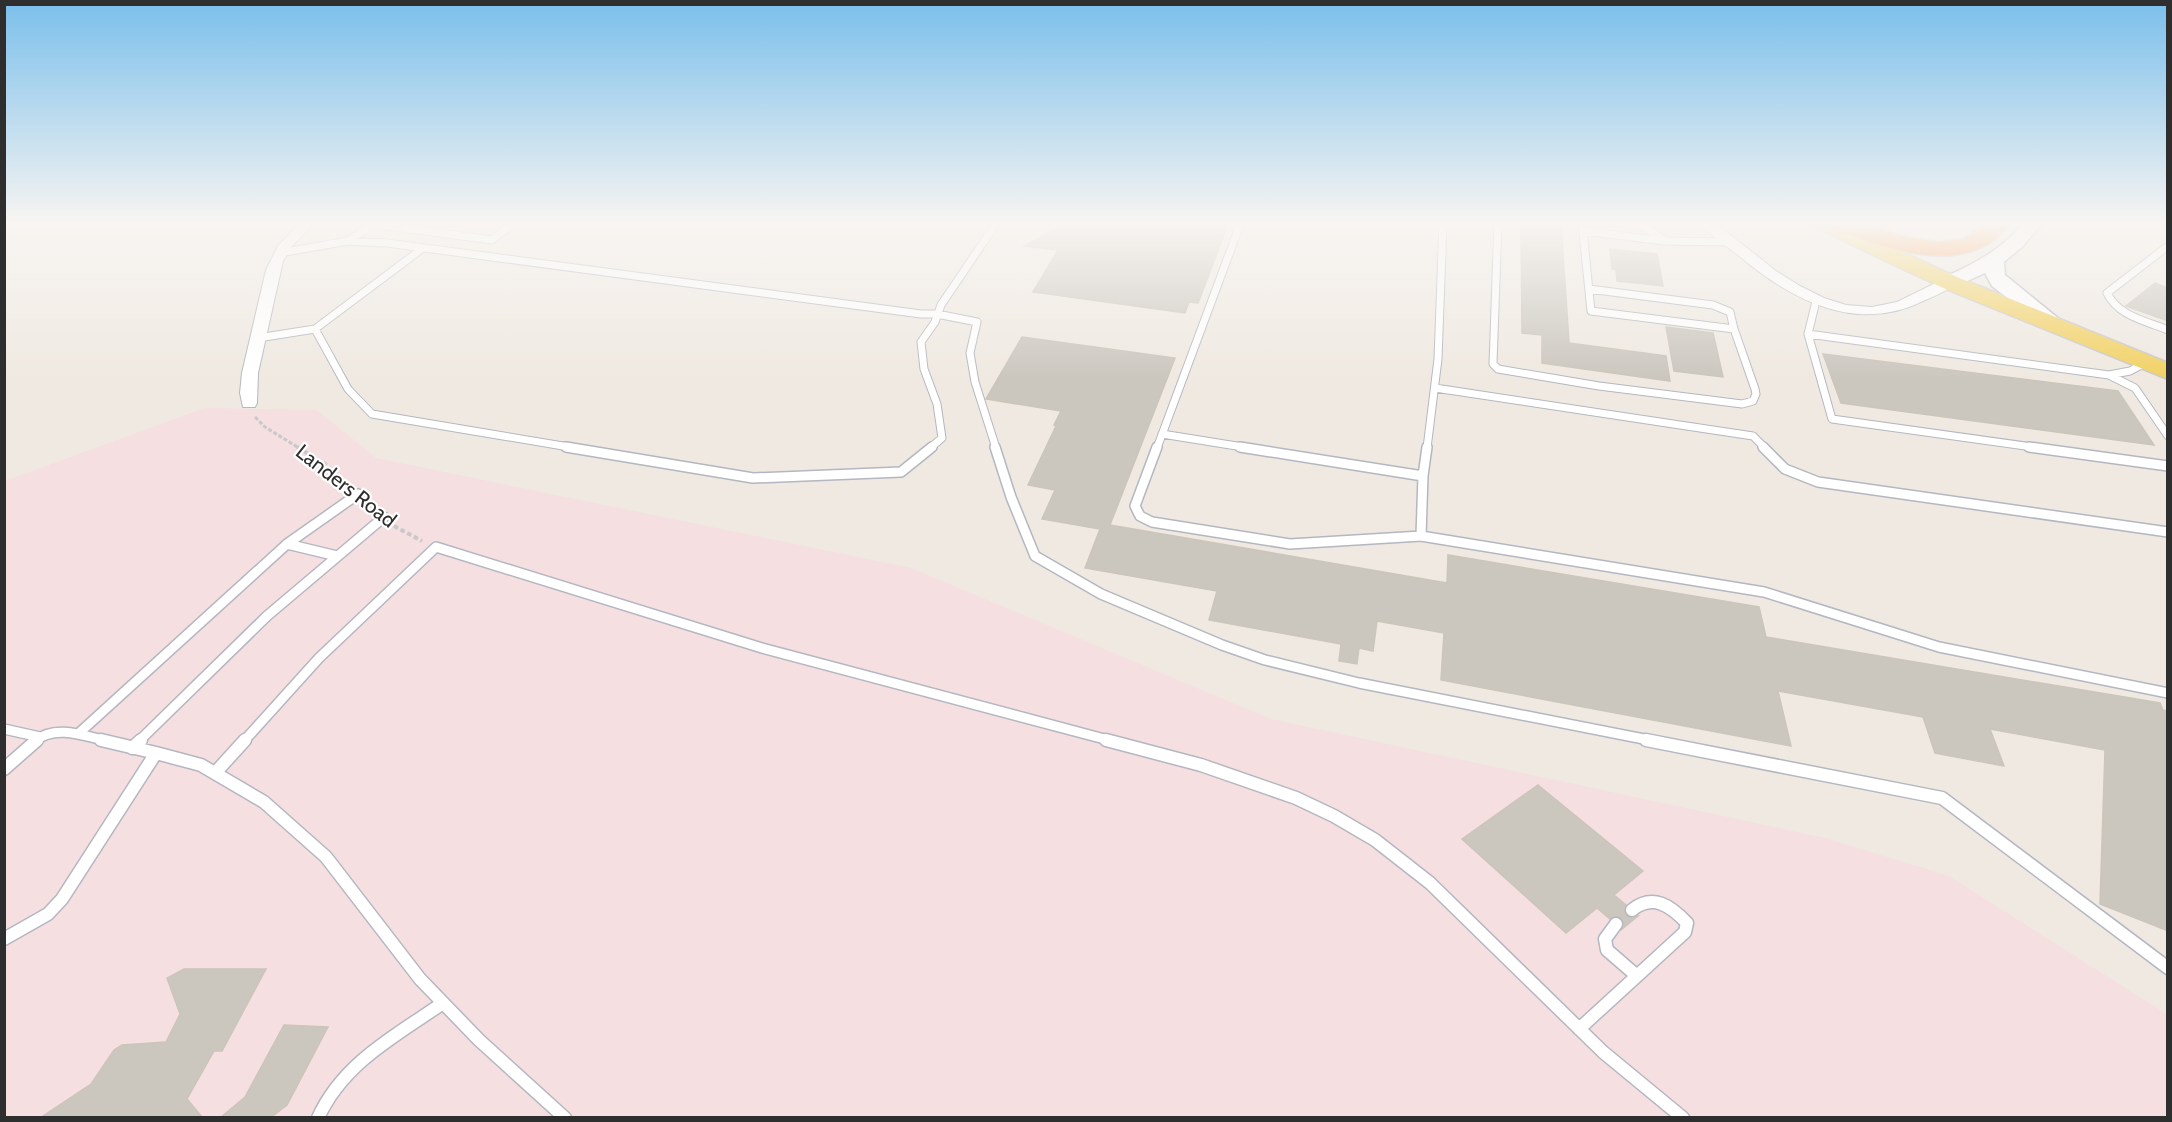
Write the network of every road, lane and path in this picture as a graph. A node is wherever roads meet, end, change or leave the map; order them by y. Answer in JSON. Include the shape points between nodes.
{"nodes":[{"id":1,"x":272,"y":274,"type":"edge"},
{"id":2,"x":388,"y":274,"type":"edge"},
{"id":3,"x":619,"y":274,"type":"edge"},
{"id":4,"x":963,"y":274,"type":"edge"},
{"id":5,"x":1221,"y":274,"type":"edge"},
{"id":6,"x":1440,"y":274,"type":"edge"},
{"id":7,"x":1497,"y":274,"type":"edge"},
{"id":8,"x":1587,"y":274,"type":"edge"},
{"id":9,"x":1770,"y":274,"type":"edge"},
{"id":10,"x":1932,"y":274,"type":"edge"},
{"id":11,"x":1965,"y":274,"type":"edge"},
{"id":12,"x":1995,"y":274,"type":"edge"},
{"id":13,"x":2132,"y":274,"type":"edge"},
{"id":14,"x":1949,"y":282,"type":"junction"},
{"id":15,"x":1589,"y":289,"type":"junction"},
{"id":16,"x":1816,"y":301,"type":"junction"},
{"id":17,"x":937,"y":314,"type":"junction"},
{"id":18,"x":2057,"y":327,"type":"junction"},
{"id":19,"x":315,"y":329,"type":"junction"},
{"id":20,"x":1734,"y":329,"type":"junction"},
{"id":21,"x":2168,"y":330,"type":"edge"},
{"id":22,"x":1808,"y":334,"type":"junction"},
{"id":23,"x":258,"y":338,"type":"junction"},
{"id":24,"x":2145,"y":363,"type":"junction"},
{"id":25,"x":2168,"y":372,"type":"edge"},
{"id":26,"x":2109,"y":375,"type":"junction"},
{"id":27,"x":1435,"y":387,"type":"junction"},
{"id":28,"x":249,"y":403,"type":"joint"},
{"id":29,"x":1162,"y":434,"type":"junction"},
{"id":30,"x":2168,"y":436,"type":"edge"},
{"id":31,"x":2168,"y":466,"type":"edge"},
{"id":32,"x":1424,"y":476,"type":"junction"},
{"id":33,"x":358,"y":494,"type":"joint"},
{"id":34,"x":384,"y":517,"type":"joint"},
{"id":35,"x":2168,"y":532,"type":"edge"},
{"id":36,"x":1421,"y":536,"type":"junction"},
{"id":37,"x":286,"y":544,"type":"junction"},
{"id":38,"x":436,"y":547,"type":"junction"},
{"id":39,"x":338,"y":556,"type":"junction"},
{"id":40,"x":2168,"y":693,"type":"edge"},
{"id":41,"x":4,"y":729,"type":"edge"},
{"id":42,"x":78,"y":734,"type":"junction"},
{"id":43,"x":40,"y":737,"type":"junction"},
{"id":44,"x":132,"y":748,"type":"junction"},
{"id":45,"x":156,"y":753,"type":"junction"},
{"id":46,"x":4,"y":769,"type":"edge"},
{"id":47,"x":215,"y":773,"type":"junction"},
{"id":48,"x":1632,"y":910,"type":"dead end"},
{"id":49,"x":1616,"y":924,"type":"dead end"},
{"id":50,"x":4,"y":939,"type":"edge"},
{"id":51,"x":2168,"y":968,"type":"edge"},
{"id":52,"x":1637,"y":976,"type":"junction"},
{"id":53,"x":443,"y":1003,"type":"junction"},
{"id":54,"x":1579,"y":1029,"type":"junction"},
{"id":55,"x":318,"y":1118,"type":"edge"},
{"id":56,"x":565,"y":1118,"type":"edge"},
{"id":57,"x":1683,"y":1118,"type":"edge"}],
"edges":[{"from":1,"to":23,"type":"street"},
{"from":2,"to":19,"type":"lane"},
{"from":3,"to":17,"type":"lane"},
{"from":4,"to":17,"type":"lane"},
{"from":5,"to":29,"type":"lane"},
{"from":6,"to":27,"type":"lane"},
{"from":7,"to":20,"type":"lane","via":[[1494,364],[1498,369],[1742,404],[1753,401],[1756,394]]},
{"from":8,"to":15,"type":"lane"},
{"from":9,"to":16,"type":"street"},
{"from":10,"to":14,"type":"main road"},
{"from":11,"to":14,"type":"main road"},
{"from":12,"to":18,"type":"main road","via":[[1999,282]]},
{"from":13,"to":21,"type":"lane","via":[[2107,293],[2109,301]]},
{"from":14,"to":16,"type":"street","via":[[1892,308],[1860,310]]},
{"from":14,"to":18,"type":"main road"},
{"from":15,"to":20,"type":"lane","via":[[1713,304],[1730,312]]},
{"from":15,"to":20,"type":"lane","via":[[1591,311]]},
{"from":16,"to":22,"type":"lane"},
{"from":17,"to":19,"type":"lane","via":[[921,342],[942,438],[901,472],[753,478],[372,414],[348,389]]},
{"from":17,"to":51,"type":"lane","via":[[977,322],[970,353],[975,382],[1011,497],[1035,556],[1101,594],[1265,660],[1359,683],[1942,798]]},
{"from":18,"to":24,"type":"main road"},
{"from":19,"to":23,"type":"lane"},
{"from":22,"to":26,"type":"lane"},
{"from":22,"to":31,"type":"lane","via":[[1832,419]]},
{"from":23,"to":28,"type":"street","via":[[247,392]]},
{"from":24,"to":25,"type":"main road"},
{"from":24,"to":26,"type":"lane"},
{"from":26,"to":30,"type":"lane","via":[[2135,388]]},
{"from":27,"to":32,"type":"lane"},
{"from":27,"to":35,"type":"lane","via":[[1752,436],[1785,469],[1818,482]]},
{"from":28,"to":33,"type":"path","name":"Landers Road","via":[[254,416],[265,427],[325,464]]},
{"from":29,"to":32,"type":"lane"},
{"from":29,"to":36,"type":"lane","via":[[1135,506],[1140,516],[1152,522],[1290,544]]},
{"from":32,"to":36,"type":"lane"},
{"from":33,"to":37,"type":"lane"},
{"from":34,"to":38,"type":"path","name":"Landers Road"},
{"from":34,"to":39,"type":"lane"},
{"from":36,"to":40,"type":"lane","via":[[1764,591],[1939,647]]},
{"from":37,"to":39,"type":"lane"},
{"from":37,"to":42,"type":"lane"},
{"from":38,"to":47,"type":"lane","via":[[319,658]]},
{"from":38,"to":54,"type":"lane","via":[[762,648],[1201,765],[1296,798],[1334,816],[1402,860]]},
{"from":39,"to":44,"type":"lane","via":[[267,615]]},
{"from":41,"to":43,"type":"lane"},
{"from":42,"to":43,"type":"lane","via":[[65,731]]},
{"from":42,"to":44,"type":"lane"},
{"from":43,"to":46,"type":"lane"},
{"from":44,"to":45,"type":"lane"},
{"from":45,"to":47,"type":"lane","via":[[201,765]]},
{"from":45,"to":50,"type":"lane","via":[[62,899],[48,914]]},
{"from":47,"to":53,"type":"lane","via":[[264,802],[326,856],[420,979]]},
{"from":48,"to":52,"type":"lane","via":[[1647,900],[1662,901],[1687,923],[1685,932]]},
{"from":49,"to":52,"type":"lane","via":[[1605,939],[1607,950]]},
{"from":52,"to":54,"type":"lane"},
{"from":53,"to":55,"type":"lane","via":[[373,1052],[332,1088]]},
{"from":53,"to":56,"type":"lane"},
{"from":54,"to":57,"type":"lane"}]}
